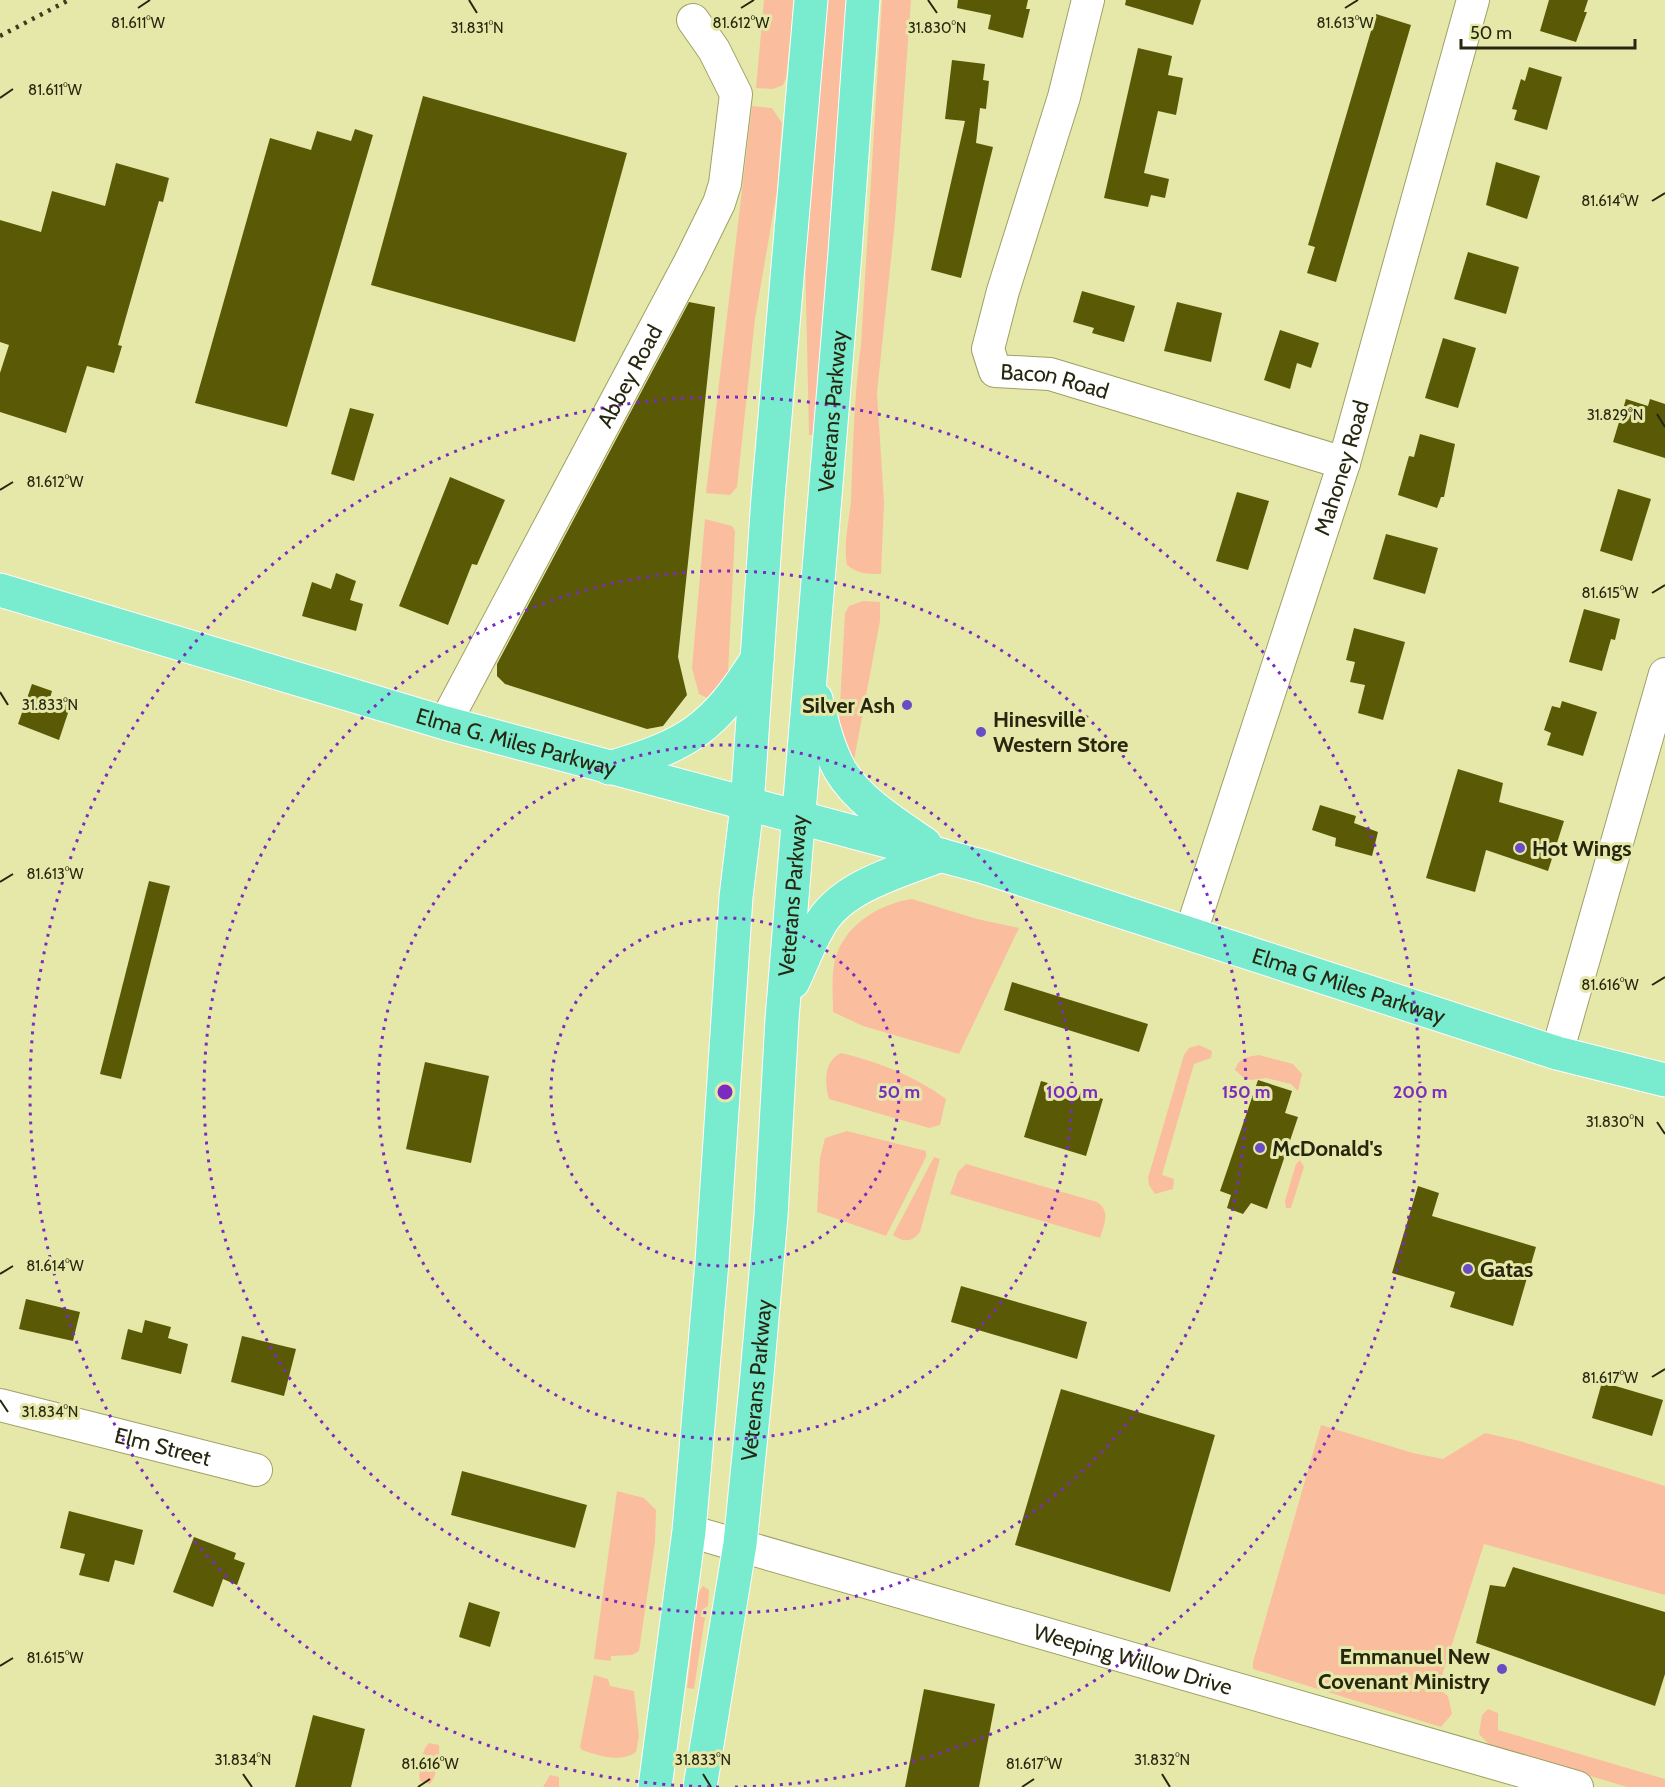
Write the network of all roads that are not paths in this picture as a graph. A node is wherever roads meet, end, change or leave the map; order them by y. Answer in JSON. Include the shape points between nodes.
{"nodes":[{"id":1,"x":811,"y":0,"type":"edge"},
{"id":2,"x":863,"y":0,"type":"edge"},
{"id":3,"x":1088,"y":0,"type":"edge"},
{"id":4,"x":1473,"y":0,"type":"edge"},
{"id":5,"x":693,"y":20,"type":"dead end"},
{"id":6,"x":1344,"y":463,"type":"junction"},
{"id":7,"x":0,"y":591,"type":"edge"},
{"id":8,"x":758,"y":657,"type":"junction"},
{"id":9,"x":1665,"y":674,"type":"edge"},
{"id":10,"x":811,"y":681,"type":"junction"},
{"id":11,"x":445,"y":723,"type":"junction"},
{"id":12,"x":609,"y":768,"type":"junction"},
{"id":13,"x":747,"y":806,"type":"junction"},
{"id":14,"x":800,"y":819,"type":"junction"},
{"id":15,"x":941,"y":855,"type":"junction"},
{"id":16,"x":1035,"y":883,"type":"joint"},
{"id":17,"x":1191,"y":933,"type":"junction"},
{"id":18,"x":784,"y":1002,"type":"junction"},
{"id":19,"x":1557,"y":1053,"type":"junction"},
{"id":20,"x":1665,"y":1080,"type":"edge"},
{"id":21,"x":0,"y":1405,"type":"edge"},
{"id":22,"x":256,"y":1470,"type":"dead end"},
{"id":23,"x":689,"y":1531,"type":"junction"},
{"id":24,"x":740,"y":1544,"type":"junction"},
{"id":25,"x":655,"y":1787,"type":"edge"},
{"id":26,"x":700,"y":1787,"type":"edge"},
{"id":27,"x":1578,"y":1787,"type":"edge"}],
"edges":[{"from":1,"to":8,"type":"main road"},
{"from":2,"to":10,"type":"main road","name":"Veterans Parkway"},
{"from":3,"to":6,"type":"street","name":"Bacon Road","via":[[1064,97],[988,349],[995,371],[1050,374]]},
{"from":4,"to":6,"type":"street","name":"Mahoney Road"},
{"from":5,"to":11,"type":"street","name":"Abbey Road","via":[[714,50],[736,94],[730,152],[719,203]]},
{"from":6,"to":17,"type":"street","name":"Mahoney Road"},
{"from":7,"to":11,"type":"main road","name":"Elma G. Miles Parkway"},
{"from":8,"to":12,"type":"main road","via":[[735,694],[695,734],[647,757]]},
{"from":8,"to":13,"type":"main road"},
{"from":9,"to":19,"type":"street"},
{"from":10,"to":14,"type":"main road","name":"Veterans Parkway"},
{"from":10,"to":15,"type":"main road","via":[[826,735],[852,786]]},
{"from":11,"to":12,"type":"main road","name":"Elma G. Miles Parkway"},
{"from":12,"to":13,"type":"main road","name":"Elma G. Miles Parkway"},
{"from":13,"to":14,"type":"main road","name":"Elma G. Miles Parkway"},
{"from":13,"to":23,"type":"main road","via":[[736,897],[712,1262]]},
{"from":14,"to":15,"type":"main road","name":"Elma G. Miles Parkway"},
{"from":14,"to":18,"type":"main road","name":"Veterans Parkway"},
{"from":15,"to":16,"type":"main road","name":"Elma G. Miles Parkway"},
{"from":15,"to":18,"type":"main road","via":[[842,900],[821,922]]},
{"from":16,"to":17,"type":"main road","name":"Elma G Miles Parkway"},
{"from":17,"to":19,"type":"main road","name":"Elma G Miles Parkway"},
{"from":18,"to":24,"type":"main road","name":"Veterans Parkway","via":[[771,1216]]},
{"from":19,"to":20,"type":"main road","name":"Elma G Miles Parkway"},
{"from":21,"to":22,"type":"street","name":"Elm Street"},
{"from":23,"to":24,"type":"street","name":"Weeping Willow Drive"},
{"from":23,"to":25,"type":"main road"},
{"from":24,"to":26,"type":"main road","name":"Veterans Parkway"},
{"from":24,"to":27,"type":"street","name":"Weeping Willow Drive"}]}
